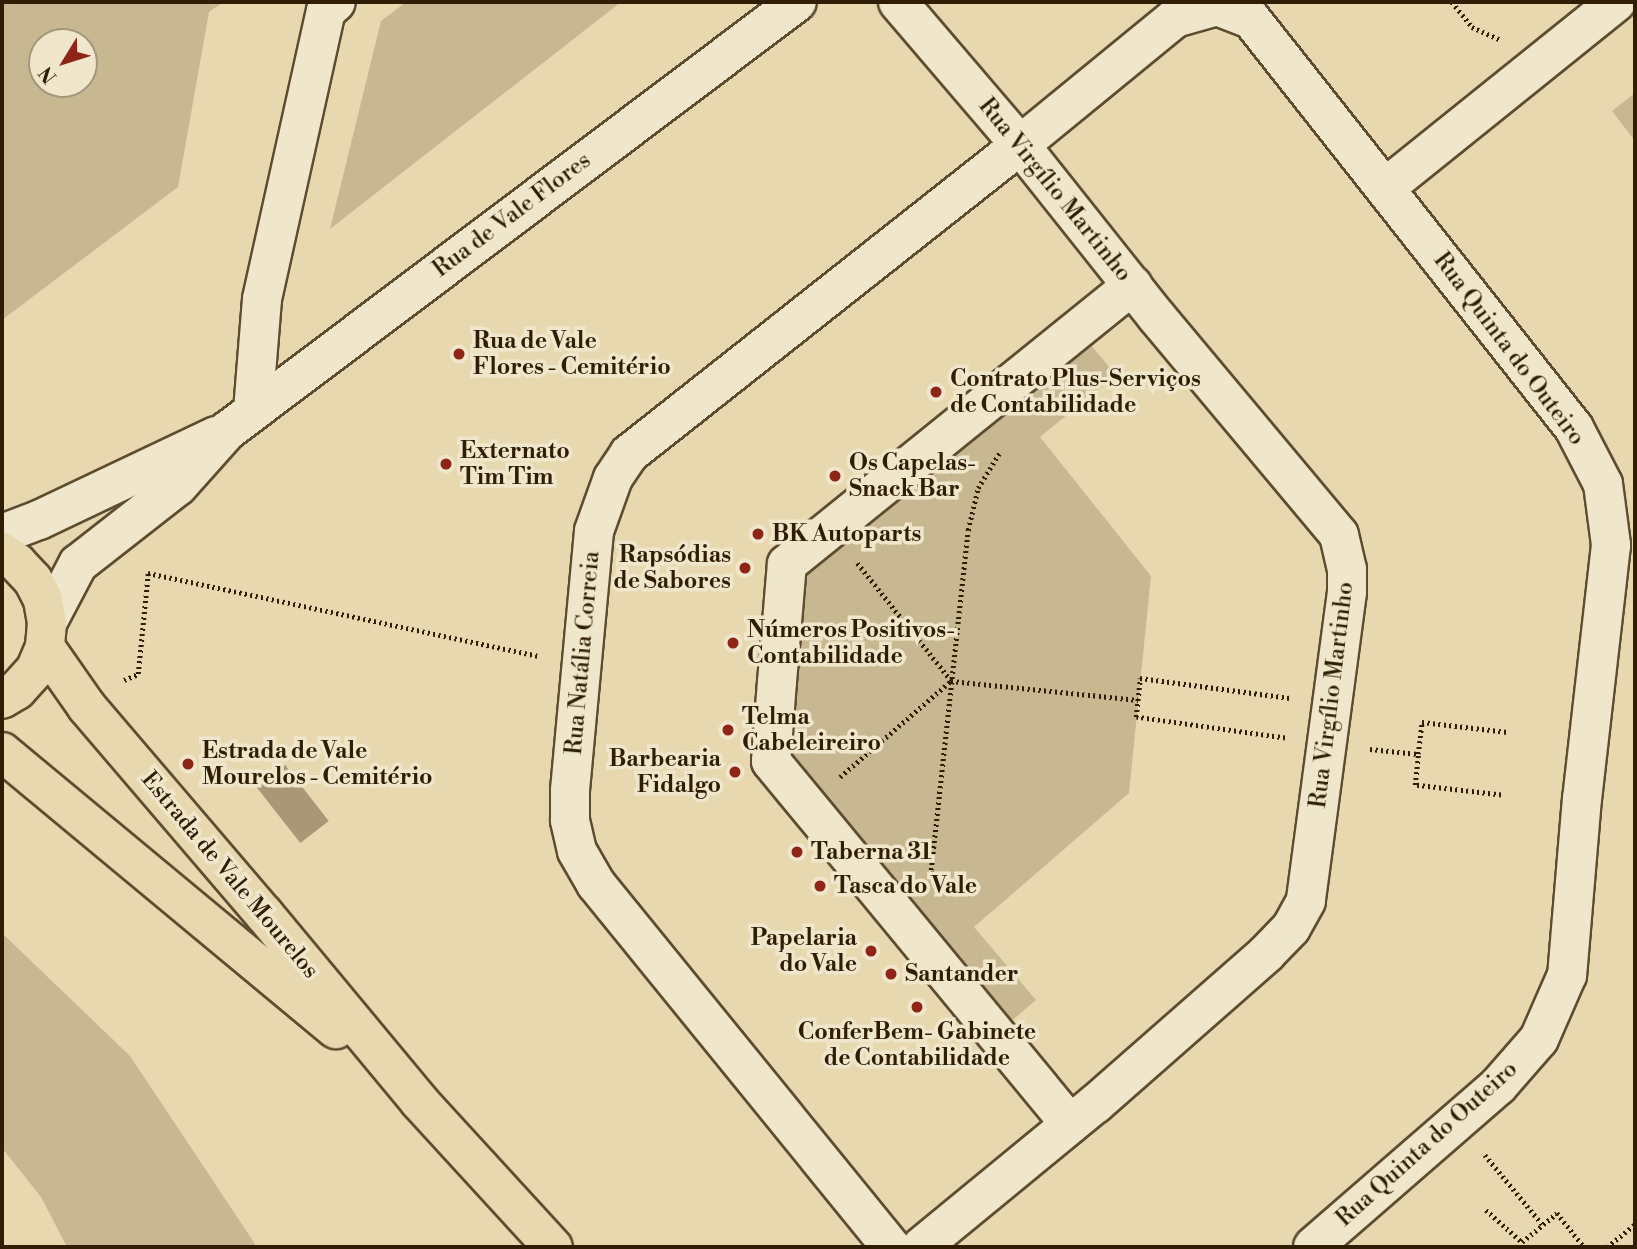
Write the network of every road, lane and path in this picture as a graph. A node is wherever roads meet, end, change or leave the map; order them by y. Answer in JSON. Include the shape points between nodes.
{"nodes":[{"id":1,"x":336,"y":2,"type":"edge"},
{"id":2,"x":797,"y":2,"type":"edge"},
{"id":3,"x":898,"y":2,"type":"edge"},
{"id":4,"x":1452,"y":2,"type":"edge"},
{"id":5,"x":1616,"y":2,"type":"edge"},
{"id":6,"x":1545,"y":58,"type":"junction"},
{"id":7,"x":1020,"y":145,"type":"junction"},
{"id":8,"x":1385,"y":188,"type":"junction"},
{"id":9,"x":1133,"y":285,"type":"junction"},
{"id":10,"x":240,"y":421,"type":"junction"},
{"id":11,"x":1002,"y":449,"type":"dead end"},
{"id":12,"x":121,"y":530,"type":"junction"},
{"id":13,"x":830,"y":530,"type":"junction"},
{"id":14,"x":2,"y":534,"type":"edge"},
{"id":15,"x":2,"y":552,"type":"edge"},
{"id":16,"x":148,"y":573,"type":"junction"},
{"id":17,"x":46,"y":635,"type":"junction"},
{"id":18,"x":582,"y":665,"type":"junction"},
{"id":19,"x":951,"y":681,"type":"junction"},
{"id":20,"x":1241,"y":691,"type":"dead end"},
{"id":21,"x":2,"y":699,"type":"edge"},
{"id":22,"x":1138,"y":700,"type":"junction"},
{"id":23,"x":87,"y":707,"type":"junction"},
{"id":24,"x":1236,"y":730,"type":"dead end"},
{"id":25,"x":1507,"y":732,"type":"dead end"},
{"id":26,"x":2,"y":752,"type":"edge"},
{"id":27,"x":1501,"y":795,"type":"dead end"},
{"id":28,"x":807,"y":805,"type":"junction"},
{"id":29,"x":937,"y":892,"type":"dead end"},
{"id":30,"x":419,"y":1101,"type":"junction"},
{"id":31,"x":1457,"y":1122,"type":"junction"},
{"id":32,"x":1070,"y":1124,"type":"junction"},
{"id":33,"x":1486,"y":1210,"type":"dead end"},
{"id":34,"x":1543,"y":1224,"type":"junction"},
{"id":35,"x":1635,"y":1224,"type":"edge"},
{"id":36,"x":1521,"y":1245,"type":"edge"},
{"id":37,"x":553,"y":1247,"type":"edge"},
{"id":38,"x":891,"y":1247,"type":"edge"},
{"id":39,"x":921,"y":1247,"type":"edge"},
{"id":40,"x":1313,"y":1247,"type":"edge"},
{"id":41,"x":1584,"y":1247,"type":"edge"},
{"id":42,"x":1606,"y":1247,"type":"edge"}],
"edges":[{"from":1,"to":10,"type":"street","via":[[326,10]]},
{"from":2,"to":10,"type":"street","name":"Rua de Vale Flores"},
{"from":3,"to":7,"type":"street","name":"Rua Virgílio Martinho"},
{"from":4,"to":6,"type":"path","via":[[1472,27]]},
{"from":5,"to":6,"type":"street"},
{"from":6,"to":8,"type":"street"},
{"from":7,"to":8,"type":"street","name":"Rua Quinta do Outeiro","via":[[1175,18],[1217,6],[1251,19]]},
{"from":7,"to":9,"type":"street","name":"Rua Virgílio Martinho"},
{"from":7,"to":18,"type":"street","name":"Rua Natália Correia","via":[[629,454],[608,489],[594,531]]},
{"from":8,"to":31,"type":"street","name":"Rua Quinta do Outeiro","via":[[1574,428],[1603,484],[1611,545],[1567,975],[1539,1039],[1498,1086]]},
{"from":9,"to":13,"type":"street"},
{"from":9,"to":32,"type":"street","name":"Rua Virgílio Martinho","via":[[1339,536],[1347,592],[1306,901],[1291,928],[1266,954]]},
{"from":10,"to":12,"type":"street","name":"Rua de Vale Flores","via":[[178,486]]},
{"from":10,"to":14,"type":"street","name":"Rua de Vale Flores"},
{"from":11,"to":19,"type":"path","via":[[978,488],[968,530]]},
{"from":12,"to":16,"type":"path"},
{"from":12,"to":17,"type":"street","name":"Rua de Vale Flores","via":[[78,564]]},
{"from":13,"to":19,"type":"path"},
{"from":13,"to":28,"type":"street","via":[[788,564],[778,669],[771,761]]},
{"from":15,"to":17,"type":"main road","name":"Estrada de Vale Mourelos","via":[[33,580],[43,600]]},
{"from":16,"to":18,"type":"path"},
{"from":16,"to":23,"type":"path","via":[[138,674],[106,688]]},
{"from":17,"to":21,"type":"main road","via":[[34,670],[18,690]]},
{"from":17,"to":23,"type":"main road","name":"Estrada de Vale Mourelos"},
{"from":18,"to":38,"type":"street","name":"Rua Natália Correia","via":[[570,790],[577,851],[596,884]]},
{"from":19,"to":22,"type":"path"},
{"from":19,"to":28,"type":"path"},
{"from":19,"to":29,"type":"path","via":[[931,870]]},
{"from":20,"to":22,"type":"path","via":[[1140,677]]},
{"from":22,"to":24,"type":"path","via":[[1136,717]]},
{"from":23,"to":30,"type":"main road","name":"Estrada de Vale Mourelos"},
{"from":25,"to":27,"type":"path","via":[[1422,722],[1415,785]]},
{"from":26,"to":30,"type":"main road","name":"Estrada de Vale Mourelos","via":[[261,964]]},
{"from":28,"to":32,"type":"street"},
{"from":30,"to":37,"type":"main road","name":"Estrada de Vale Mourelos"},
{"from":31,"to":34,"type":"path"},
{"from":31,"to":40,"type":"street","name":"Rua Quinta do Outeiro"},
{"from":32,"to":39,"type":"street","name":"Rua Virgílio Martinho"},
{"from":33,"to":36,"type":"path"},
{"from":34,"to":36,"type":"path"},
{"from":34,"to":41,"type":"path","via":[[1557,1213]]},
{"from":35,"to":42,"type":"path"}]}
